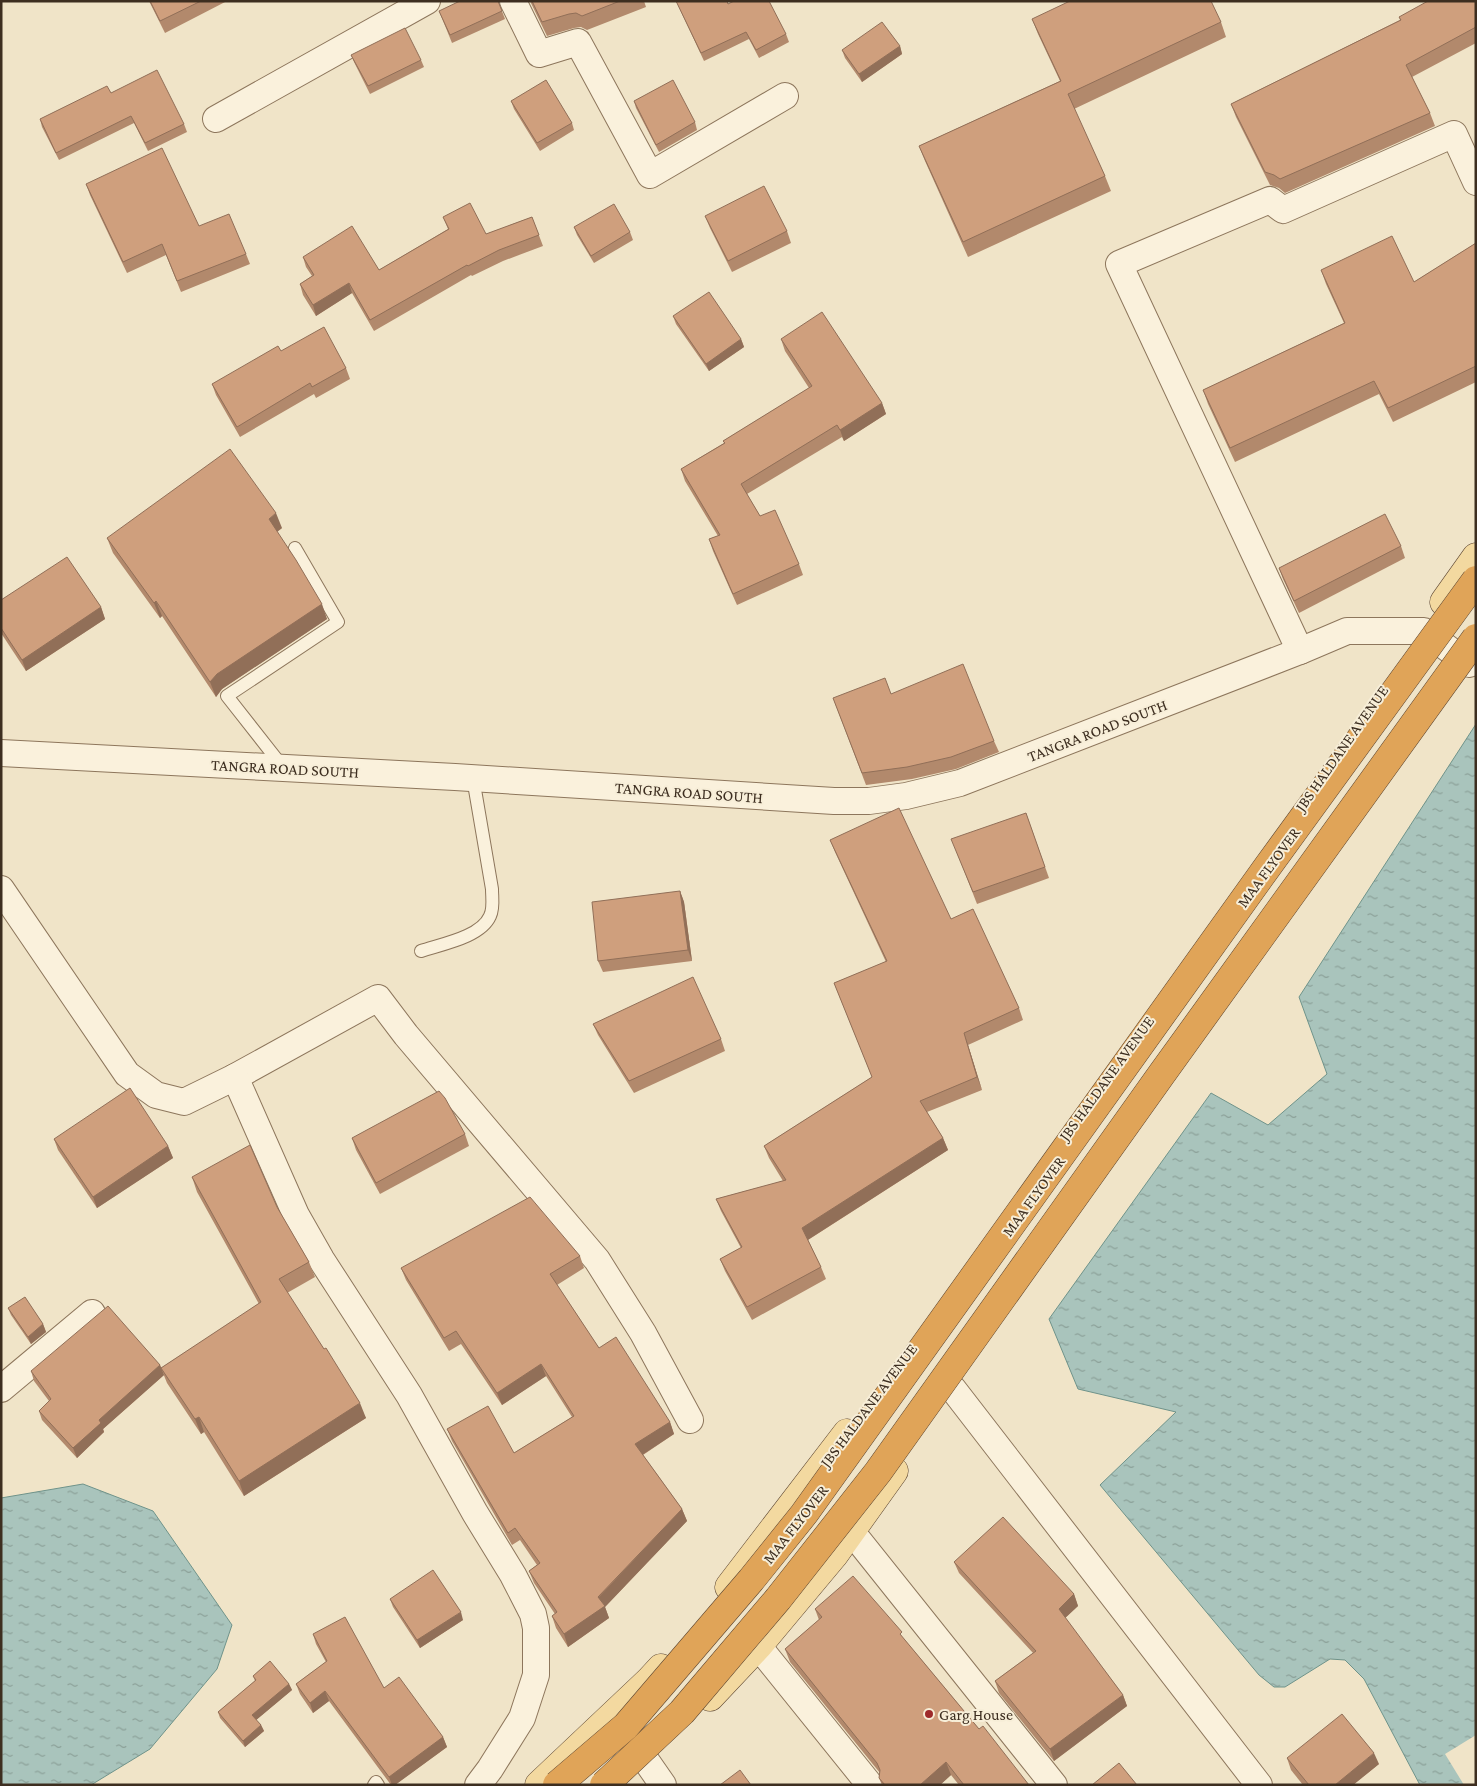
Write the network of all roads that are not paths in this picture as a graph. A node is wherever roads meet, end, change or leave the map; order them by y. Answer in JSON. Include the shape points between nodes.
{"nodes":[{"id":1,"x":427,"y":1,"type":"edge"},
{"id":2,"x":513,"y":1,"type":"edge"},
{"id":3,"x":784,"y":96,"type":"dead end"},
{"id":4,"x":216,"y":120,"type":"dead end"},
{"id":5,"x":1476,"y":182,"type":"edge"},
{"id":6,"x":295,"y":548,"type":"dead end"},
{"id":7,"x":1476,"y":557,"type":"edge"},
{"id":8,"x":1476,"y":580,"type":"edge"},
{"id":9,"x":1424,"y":631,"type":"junction"},
{"id":10,"x":1300,"y":650,"type":"junction"},
{"id":11,"x":1474,"y":653,"type":"edge"},
{"id":12,"x":1,"y":753,"type":"edge"},
{"id":13,"x":283,"y":768,"type":"junction"},
{"id":14,"x":472,"y":778,"type":"junction"},
{"id":15,"x":1,"y":889,"type":"edge"},
{"id":16,"x":421,"y":951,"type":"dead end"},
{"id":17,"x":235,"y":1077,"type":"junction"},
{"id":18,"x":92,"y":1313,"type":"dead end"},
{"id":19,"x":1,"y":1389,"type":"edge"},
{"id":20,"x":953,"y":1389,"type":"junction"},
{"id":21,"x":690,"y":1420,"type":"dead end"},
{"id":22,"x":851,"y":1531,"type":"junction"},
{"id":23,"x":758,"y":1646,"type":"junction"},
{"id":24,"x":647,"y":1762,"type":"junction"},
{"id":25,"x":1256,"y":1784,"type":"edge"},
{"id":26,"x":374,"y":1785,"type":"edge"},
{"id":27,"x":378,"y":1785,"type":"edge"},
{"id":28,"x":478,"y":1785,"type":"edge"},
{"id":29,"x":540,"y":1785,"type":"edge"},
{"id":30,"x":557,"y":1785,"type":"edge"},
{"id":31,"x":604,"y":1785,"type":"edge"},
{"id":32,"x":624,"y":1785,"type":"edge"},
{"id":33,"x":663,"y":1785,"type":"edge"},
{"id":34,"x":870,"y":1785,"type":"edge"},
{"id":35,"x":1054,"y":1785,"type":"edge"}],
"edges":[{"from":1,"to":4,"type":"street"},
{"from":2,"to":3,"type":"street","via":[[540,54],[578,42],[650,175]]},
{"from":5,"to":10,"type":"street","via":[[1454,134],[1283,210],[1270,200],[1118,264]]},
{"from":6,"to":13,"type":"lane","via":[[338,622],[227,696]]},
{"from":7,"to":9,"type":"main road","name":"JBS HALDANE AVENUE"},
{"from":8,"to":30,"type":"highway","name":"MAA FLYOVER","bridge":true,"via":[[804,1514],[626,1726]]},
{"from":9,"to":10,"type":"street","name":"TANGRA ROAD SOUTH","via":[[1347,631]]},
{"from":9,"to":11,"type":"street"},
{"from":9,"to":29,"type":"main road","name":"JBS HALDANE AVENUE","via":[[914,1345],[715,1606],[649,1681]]},
{"from":10,"to":14,"type":"street","name":"TANGRA ROAD SOUTH","via":[[960,784],[906,796],[834,801]]},
{"from":11,"to":20,"type":"main road"},
{"from":11,"to":31,"type":"highway","name":"MAA FLYOVER","bridge":true,"via":[[1161,1074],[878,1472],[778,1600],[682,1712]]},
{"from":12,"to":13,"type":"street","name":"TANGRA ROAD SOUTH"},
{"from":13,"to":14,"type":"street","name":"TANGRA ROAD SOUTH"},
{"from":14,"to":16,"type":"lane","via":[[493,907],[484,926],[474,933]]},
{"from":15,"to":17,"type":"street","via":[[127,1074],[156,1095],[184,1102]]},
{"from":17,"to":21,"type":"street","via":[[378,998],[597,1260],[643,1333]]},
{"from":17,"to":28,"type":"street","via":[[296,1215],[409,1395],[475,1513],[502,1554],[532,1614],[536,1628],[536,1675],[522,1718]]},
{"from":18,"to":19,"type":"street"},
{"from":20,"to":22,"type":"main road"},
{"from":20,"to":25,"type":"street"},
{"from":22,"to":23,"type":"main road"},
{"from":22,"to":35,"type":"street"},
{"from":23,"to":24,"type":"main road","via":[[666,1746]]},
{"from":23,"to":34,"type":"street"},
{"from":24,"to":32,"type":"main road"},
{"from":24,"to":33,"type":"street"},
{"from":26,"to":27,"type":"lane","via":[[376,1782]]}]}
